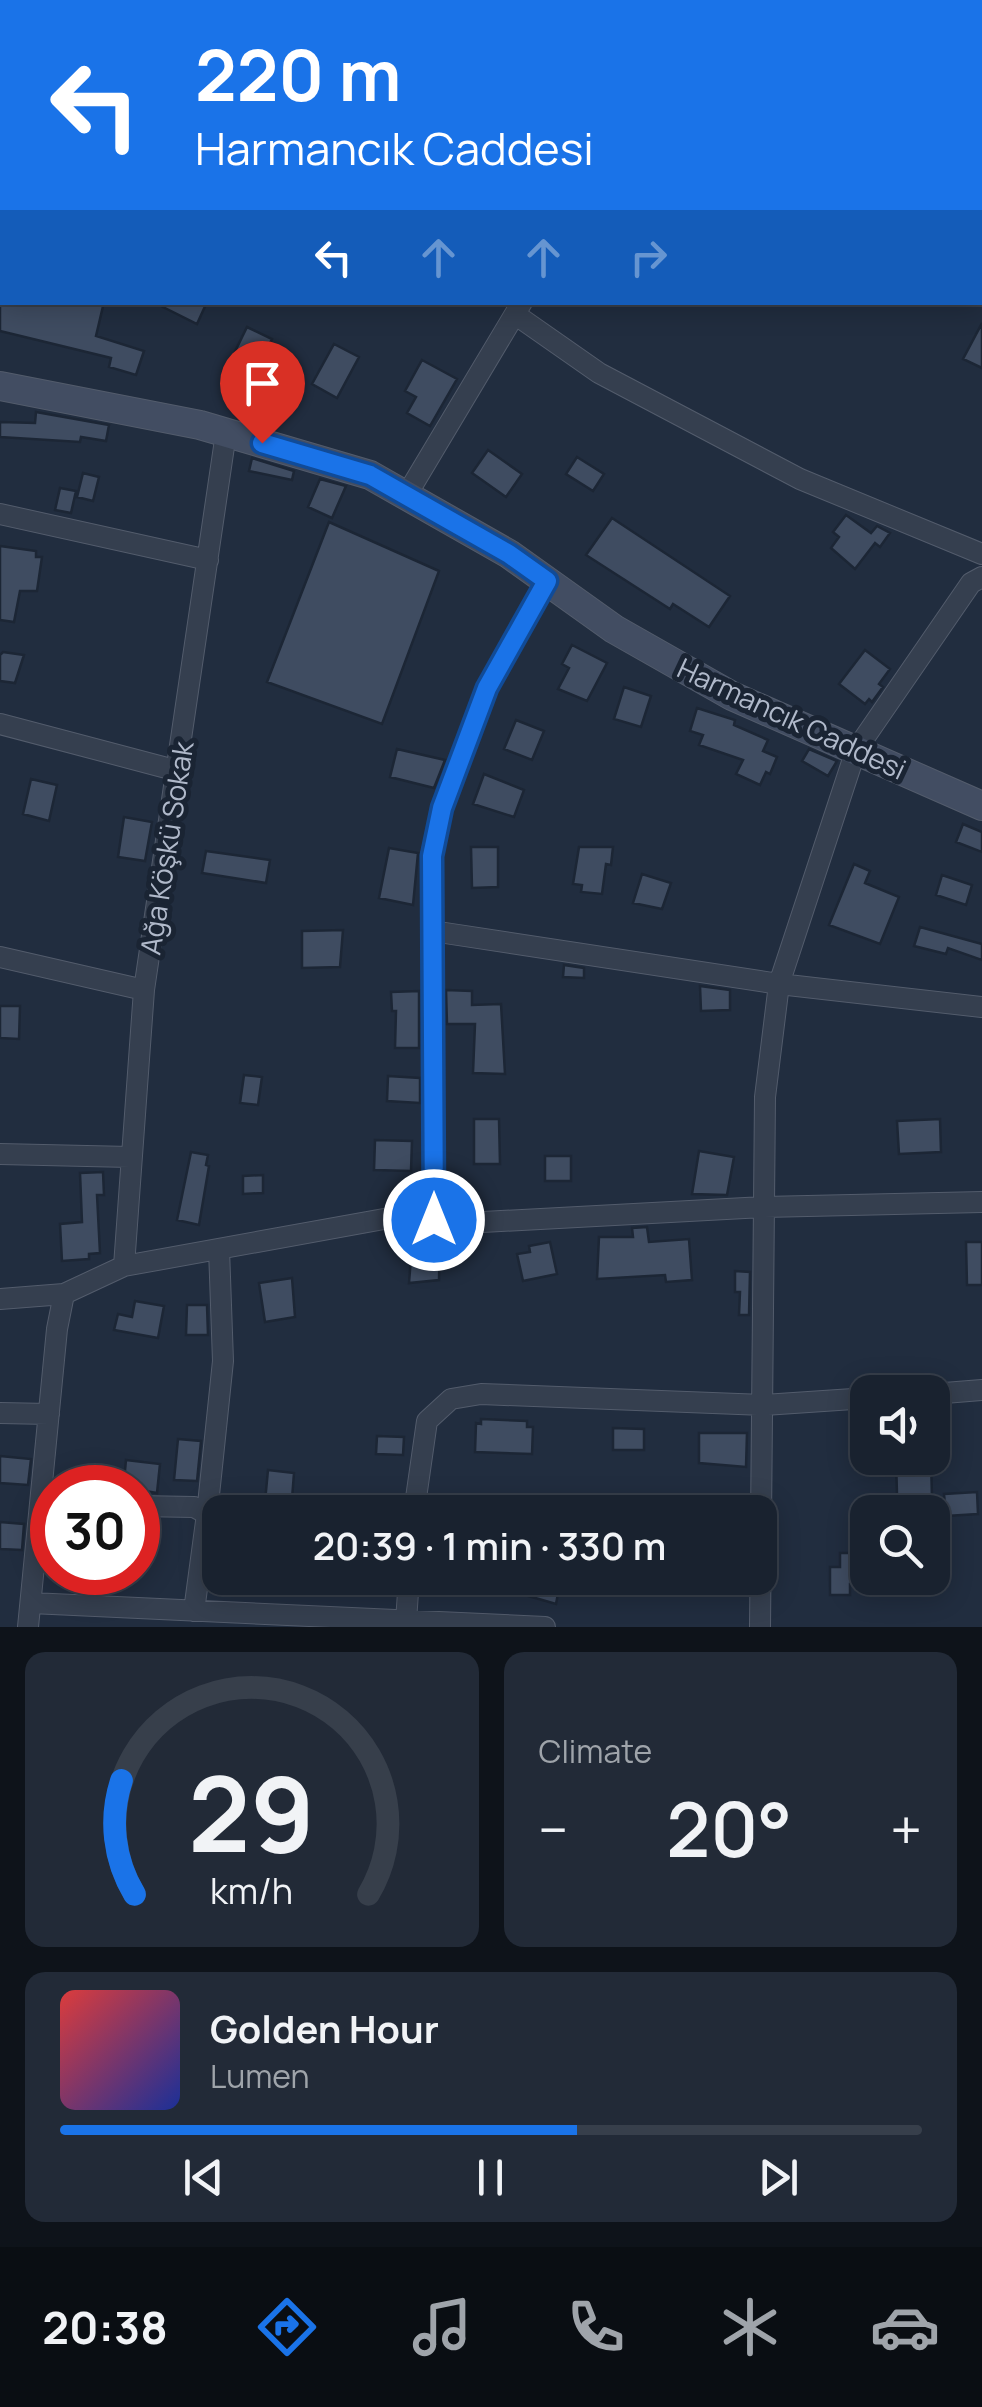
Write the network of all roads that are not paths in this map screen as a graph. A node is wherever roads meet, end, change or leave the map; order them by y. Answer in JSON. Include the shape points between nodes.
{"nodes":[{"id":1,"x":519,"y":309,"type":"edge"},
{"id":2,"x":0,"y":386,"type":"edge"},
{"id":3,"x":226,"y":433,"type":"junction"},
{"id":4,"x":406,"y":496,"type":"junction"},
{"id":5,"x":0,"y":514,"type":"edge"},
{"id":6,"x":982,"y":554,"type":"edge"},
{"id":7,"x":208,"y":560,"type":"junction"},
{"id":8,"x":982,"y":577,"type":"edge"},
{"id":9,"x":547,"y":581,"type":"junction"},
{"id":10,"x":0,"y":724,"type":"edge"},
{"id":11,"x":856,"y":750,"type":"junction"},
{"id":12,"x":178,"y":771,"type":"junction"},
{"id":13,"x":982,"y":806,"type":"edge"},
{"id":14,"x":432,"y":932,"type":"junction"},
{"id":15,"x":0,"y":957,"type":"edge"},
{"id":16,"x":780,"y":984,"type":"junction"},
{"id":17,"x":144,"y":990,"type":"junction"},
{"id":18,"x":982,"y":1007,"type":"edge"},
{"id":19,"x":0,"y":1154,"type":"edge"},
{"id":20,"x":130,"y":1158,"type":"junction"},
{"id":21,"x":982,"y":1202,"type":"edge"},
{"id":22,"x":764,"y":1207,"type":"junction"},
{"id":23,"x":434,"y":1220,"type":"junction"},
{"id":24,"x":220,"y":1249,"type":"junction"},
{"id":25,"x":124,"y":1266,"type":"junction"},
{"id":26,"x":64,"y":1294,"type":"junction"},
{"id":27,"x":0,"y":1299,"type":"edge"},
{"id":28,"x":982,"y":1390,"type":"edge"},
{"id":29,"x":950,"y":1393,"type":"edge"},
{"id":30,"x":850,"y":1399,"type":"edge"},
{"id":31,"x":764,"y":1405,"type":"junction"},
{"id":32,"x":0,"y":1413,"type":"edge"},
{"id":33,"x":49,"y":1414,"type":"junction"},
{"id":34,"x":47,"y":1465,"type":"edge"},
{"id":35,"x":209,"y":1495,"type":"edge"},
{"id":36,"x":416,"y":1495,"type":"edge"},
{"id":37,"x":160,"y":1506,"type":"edge"},
{"id":38,"x":202,"y":1511,"type":"edge"},
{"id":39,"x":202,"y":1551,"type":"edge"},
{"id":40,"x":32,"y":1595,"type":"edge"},
{"id":41,"x":407,"y":1595,"type":"edge"},
{"id":42,"x":31,"y":1603,"type":"junction"},
{"id":43,"x":194,"y":1611,"type":"junction"},
{"id":44,"x":406,"y":1620,"type":"junction"},
{"id":45,"x":28,"y":1627,"type":"edge"},
{"id":46,"x":545,"y":1627,"type":"edge"},
{"id":47,"x":760,"y":1627,"type":"edge"}],
"edges":[{"from":1,"to":4,"type":"street"},
{"from":1,"to":6,"type":"street","via":[[598,373],[800,479]]},
{"from":2,"to":3,"type":"street","name":"Harmancık Caddesi"},
{"from":3,"to":4,"type":"street","name":"Harmancık Caddesi","via":[[370,475]]},
{"from":3,"to":7,"type":"street","name":"Ağa Köşkü Sokak"},
{"from":4,"to":9,"type":"street","name":"Harmancık Caddesi"},
{"from":5,"to":7,"type":"street"},
{"from":7,"to":12,"type":"street","name":"Ağa Köşkü Sokak"},
{"from":8,"to":11,"type":"street","via":[[971,583]]},
{"from":9,"to":11,"type":"street","name":"Harmancık Caddesi","via":[[614,629],[732,696]]},
{"from":9,"to":14,"type":"street","via":[[487,688],[442,808],[432,856]]},
{"from":10,"to":12,"type":"street"},
{"from":11,"to":13,"type":"street","name":"Harmancık Caddesi"},
{"from":11,"to":16,"type":"street"},
{"from":12,"to":17,"type":"street","name":"Ağa Köşkü Sokak"},
{"from":14,"to":16,"type":"street"},
{"from":14,"to":23,"type":"street"},
{"from":15,"to":17,"type":"street"},
{"from":16,"to":18,"type":"street"},
{"from":16,"to":22,"type":"street","via":[[765,1097]]},
{"from":17,"to":20,"type":"street","name":"Ağa Köşkü Sokak"},
{"from":19,"to":20,"type":"street"},
{"from":20,"to":25,"type":"street","name":"Ağa Köşkü Sokak"},
{"from":21,"to":22,"type":"street"},
{"from":22,"to":23,"type":"street","via":[[465,1224]]},
{"from":22,"to":31,"type":"street"},
{"from":23,"to":24,"type":"street","via":[[395,1217]]},
{"from":24,"to":25,"type":"street"},
{"from":24,"to":35,"type":"street","via":[[222,1361]]},
{"from":25,"to":26,"type":"street"},
{"from":26,"to":27,"type":"street"},
{"from":26,"to":33,"type":"street"},
{"from":28,"to":29,"type":"street"},
{"from":30,"to":31,"type":"street"},
{"from":31,"to":36,"type":"street","via":[[481,1394],[451,1399],[426,1421]]},
{"from":31,"to":47,"type":"street"},
{"from":32,"to":33,"type":"street"},
{"from":33,"to":34,"type":"street"},
{"from":37,"to":38,"type":"street"},
{"from":39,"to":43,"type":"street"},
{"from":40,"to":42,"type":"street"},
{"from":41,"to":44,"type":"street"},
{"from":42,"to":43,"type":"street"},
{"from":42,"to":45,"type":"street"},
{"from":43,"to":44,"type":"street"},
{"from":44,"to":46,"type":"street"}]}
